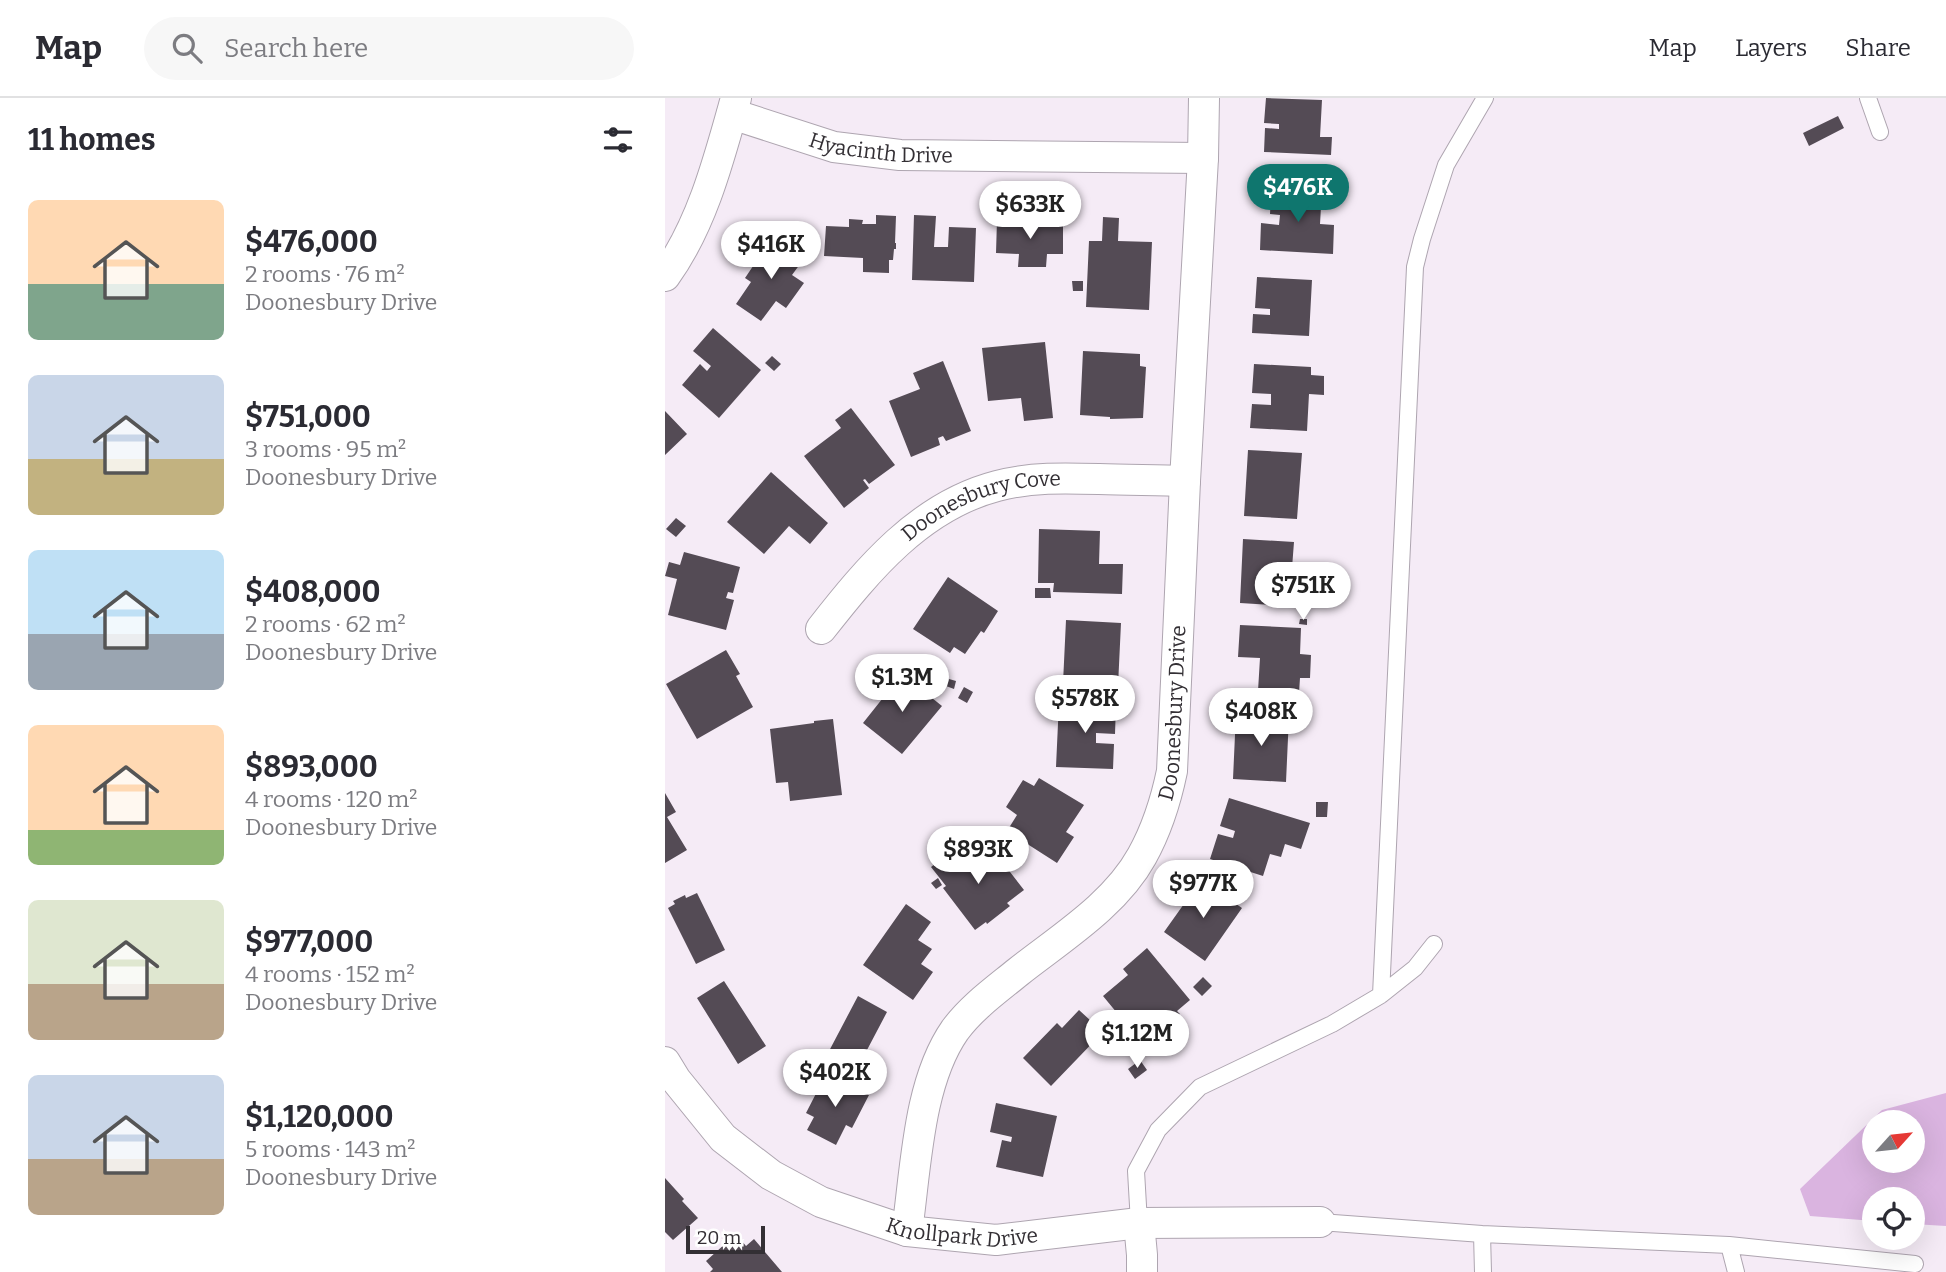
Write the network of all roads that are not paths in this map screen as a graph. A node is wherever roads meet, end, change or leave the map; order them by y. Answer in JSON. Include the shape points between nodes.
{"nodes":[{"id":1,"x":1204,"y":98,"type":"edge"},
{"id":2,"x":1485,"y":98,"type":"edge"},
{"id":3,"x":1868,"y":98,"type":"edge"},
{"id":4,"x":734,"y":106,"type":"edge"},
{"id":5,"x":1879,"y":132,"type":"dead end"},
{"id":6,"x":1203,"y":158,"type":"junction"},
{"id":7,"x":665,"y":276,"type":"edge"},
{"id":8,"x":1185,"y":481,"type":"junction"},
{"id":9,"x":821,"y":629,"type":"dead end"},
{"id":10,"x":1434,"y":944,"type":"dead end"},
{"id":11,"x":1381,"y":995,"type":"junction"},
{"id":12,"x":669,"y":1076,"type":"edge"},
{"id":13,"x":1320,"y":1222,"type":"joint"},
{"id":14,"x":1139,"y":1223,"type":"junction"},
{"id":15,"x":908,"y":1231,"type":"junction"},
{"id":16,"x":1482,"y":1234,"type":"junction"},
{"id":17,"x":1729,"y":1245,"type":"junction"},
{"id":18,"x":1915,"y":1265,"type":"dead end"},
{"id":19,"x":1142,"y":1272,"type":"edge"},
{"id":20,"x":1483,"y":1272,"type":"edge"},
{"id":21,"x":1736,"y":1272,"type":"edge"}],
"edges":[{"from":1,"to":6,"type":"street","name":"Doonesbury Drive"},
{"from":2,"to":11,"type":"lane","via":[[1446,165],[1415,267]]},
{"from":3,"to":5,"type":"lane"},
{"from":4,"to":6,"type":"street","name":"Hyacinth Drive","via":[[834,147],[900,155]]},
{"from":4,"to":7,"type":"street","via":[[707,192],[679,257]]},
{"from":6,"to":8,"type":"street","name":"Doonesbury Drive"},
{"from":8,"to":9,"type":"street","name":"Doonesbury Cove","via":[[1056,478],[998,486],[972,495],[933,515],[898,541],[853,587]]},
{"from":8,"to":15,"type":"street","name":"Doonesbury Drive","via":[[1172,771],[1165,803],[1141,858],[1125,880],[1100,907],[981,1002],[955,1031],[934,1072],[922,1115]]},
{"from":10,"to":11,"type":"lane","via":[[1415,968]]},
{"from":11,"to":14,"type":"lane","via":[[1332,1024],[1200,1087],[1158,1130],[1136,1171]]},
{"from":12,"to":15,"type":"street","name":"Knollpark Drive","via":[[723,1138],[771,1175],[821,1202]]},
{"from":13,"to":14,"type":"street","name":"Knollpark Drive"},
{"from":13,"to":16,"type":"lane"},
{"from":14,"to":15,"type":"street","name":"Knollpark Drive","via":[[996,1240]]},
{"from":14,"to":19,"type":"street"},
{"from":16,"to":17,"type":"lane"},
{"from":16,"to":20,"type":"lane"},
{"from":17,"to":18,"type":"lane"},
{"from":17,"to":21,"type":"lane"}]}
